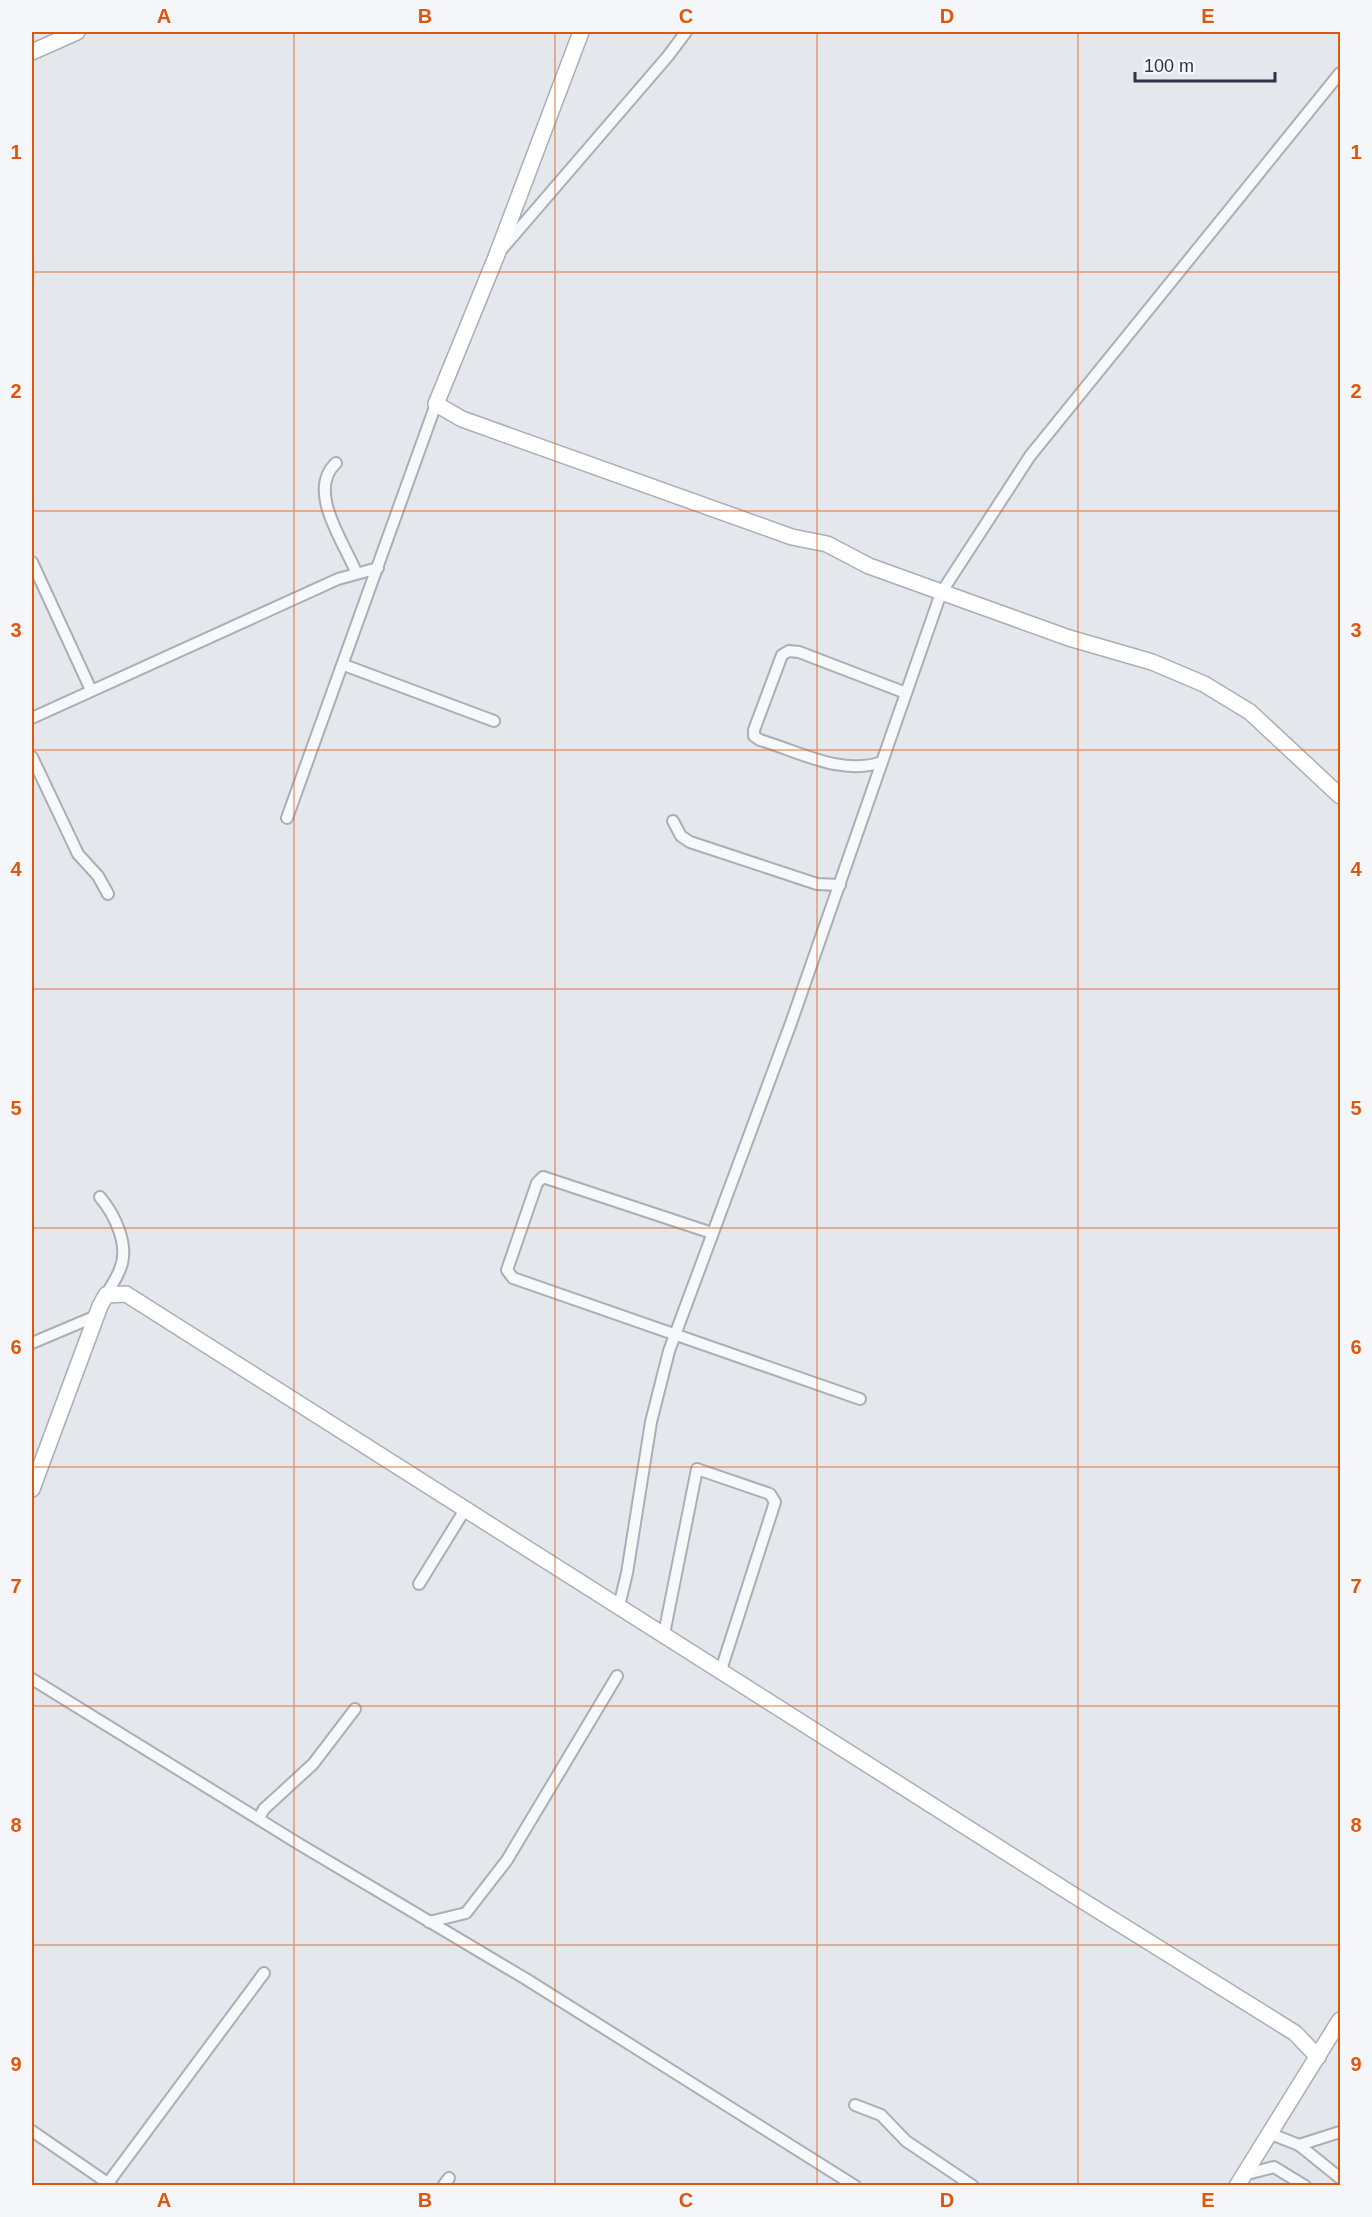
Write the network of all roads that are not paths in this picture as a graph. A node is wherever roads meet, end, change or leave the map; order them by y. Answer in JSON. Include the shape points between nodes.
{"nodes":[{"id":1,"x":77,"y":32,"type":"edge"},
{"id":2,"x":581,"y":32,"type":"edge"},
{"id":3,"x":686,"y":32,"type":"edge"},
{"id":4,"x":32,"y":52,"type":"edge"},
{"id":5,"x":1341,"y":73,"type":"edge"},
{"id":6,"x":496,"y":256,"type":"junction"},
{"id":7,"x":436,"y":404,"type":"junction"},
{"id":8,"x":336,"y":463,"type":"dead end"},
{"id":9,"x":32,"y":562,"type":"edge"},
{"id":10,"x":378,"y":568,"type":"junction"},
{"id":11,"x":356,"y":572,"type":"junction"},
{"id":12,"x":942,"y":593,"type":"junction"},
{"id":13,"x":344,"y":665,"type":"junction"},
{"id":14,"x":91,"y":690,"type":"junction"},
{"id":15,"x":906,"y":693,"type":"junction"},
{"id":16,"x":32,"y":717,"type":"edge"},
{"id":17,"x":494,"y":721,"type":"dead end"},
{"id":18,"x":32,"y":757,"type":"edge"},
{"id":19,"x":882,"y":762,"type":"junction"},
{"id":20,"x":1341,"y":796,"type":"edge"},
{"id":21,"x":287,"y":818,"type":"dead end"},
{"id":22,"x":674,"y":821,"type":"dead end"},
{"id":23,"x":840,"y":885,"type":"junction"},
{"id":24,"x":108,"y":894,"type":"dead end"},
{"id":25,"x":100,"y":1197,"type":"dead end"},
{"id":26,"x":712,"y":1233,"type":"junction"},
{"id":27,"x":106,"y":1295,"type":"junction"},
{"id":28,"x":96,"y":1316,"type":"junction"},
{"id":29,"x":675,"y":1335,"type":"junction"},
{"id":30,"x":32,"y":1343,"type":"edge"},
{"id":31,"x":860,"y":1399,"type":"dead end"},
{"id":32,"x":32,"y":1489,"type":"edge"},
{"id":33,"x":466,"y":1508,"type":"junction"},
{"id":34,"x":419,"y":1584,"type":"dead end"},
{"id":35,"x":619,"y":1606,"type":"junction"},
{"id":36,"x":664,"y":1634,"type":"junction"},
{"id":37,"x":721,"y":1670,"type":"junction"},
{"id":38,"x":617,"y":1676,"type":"dead end"},
{"id":39,"x":32,"y":1679,"type":"edge"},
{"id":40,"x":355,"y":1708,"type":"dead end"},
{"id":41,"x":259,"y":1818,"type":"junction"},
{"id":42,"x":429,"y":1922,"type":"junction"},
{"id":43,"x":264,"y":1973,"type":"dead end"},
{"id":44,"x":1341,"y":2020,"type":"edge"},
{"id":45,"x":1318,"y":2057,"type":"junction"},
{"id":46,"x":855,"y":2105,"type":"dead end"},
{"id":47,"x":32,"y":2131,"type":"edge"},
{"id":48,"x":1341,"y":2132,"type":"edge"},
{"id":49,"x":1271,"y":2134,"type":"junction"},
{"id":50,"x":1299,"y":2145,"type":"junction"},
{"id":51,"x":1341,"y":2178,"type":"edge"},
{"id":52,"x":1242,"y":2180,"type":"edge"},
{"id":53,"x":110,"y":2184,"type":"edge"},
{"id":54,"x":855,"y":2186,"type":"edge"},
{"id":55,"x":973,"y":2186,"type":"edge"},
{"id":56,"x":1305,"y":2186,"type":"edge"}],
"edges":[{"from":1,"to":4,"type":"street"},
{"from":2,"to":6,"type":"street"},
{"from":3,"to":6,"type":"street"},
{"from":5,"to":12,"type":"street","via":[[1030,456]]},
{"from":6,"to":7,"type":"street"},
{"from":7,"to":10,"type":"street"},
{"from":7,"to":12,"type":"street","via":[[462,419],[792,537],[827,544],[869,566]]},
{"from":8,"to":11,"type":"street","via":[[327,473],[325,496]]},
{"from":9,"to":14,"type":"street"},
{"from":10,"to":11,"type":"street"},
{"from":10,"to":13,"type":"street"},
{"from":11,"to":14,"type":"street"},
{"from":12,"to":15,"type":"street"},
{"from":12,"to":20,"type":"street","via":[[1069,638],[1152,662],[1204,684],[1250,712]]},
{"from":13,"to":17,"type":"street"},
{"from":13,"to":21,"type":"street"},
{"from":14,"to":16,"type":"street"},
{"from":15,"to":19,"type":"street"},
{"from":15,"to":19,"type":"street","via":[[789,651],[782,655],[754,730],[754,736],[760,740],[842,767]]},
{"from":18,"to":24,"type":"street","via":[[78,854]]},
{"from":19,"to":23,"type":"street"},
{"from":22,"to":23,"type":"street","via":[[681,836],[690,842],[817,884]]},
{"from":23,"to":26,"type":"street"},
{"from":25,"to":27,"type":"street","via":[[115,1222],[124,1250],[121,1268]]},
{"from":26,"to":29,"type":"street"},
{"from":26,"to":29,"type":"street","via":[[543,1177],[537,1183],[508,1259],[507,1270],[513,1278]]},
{"from":27,"to":28,"type":"street"},
{"from":27,"to":33,"type":"street","via":[[126,1294],[133,1298]]},
{"from":28,"to":30,"type":"street"},
{"from":28,"to":32,"type":"street"},
{"from":29,"to":31,"type":"street"},
{"from":29,"to":35,"type":"street","via":[[658,1386]]},
{"from":33,"to":34,"type":"street"},
{"from":33,"to":35,"type":"street"},
{"from":35,"to":36,"type":"street"},
{"from":36,"to":37,"type":"street"},
{"from":36,"to":37,"type":"street","via":[[697,1469],[770,1494],[775,1502]]},
{"from":37,"to":45,"type":"street","via":[[1295,2033]]},
{"from":38,"to":42,"type":"street","via":[[486,1889],[466,1912]]},
{"from":39,"to":41,"type":"street"},
{"from":40,"to":41,"type":"street","via":[[313,1764]]},
{"from":41,"to":42,"type":"street"},
{"from":42,"to":54,"type":"street"},
{"from":43,"to":53,"type":"street"},
{"from":44,"to":45,"type":"street"},
{"from":45,"to":49,"type":"street"},
{"from":46,"to":55,"type":"street","via":[[886,2119],[906,2141]]},
{"from":47,"to":53,"type":"street"},
{"from":48,"to":50,"type":"street"},
{"from":49,"to":50,"type":"street"},
{"from":49,"to":52,"type":"street"},
{"from":50,"to":51,"type":"street"},
{"from":52,"to":56,"type":"street","via":[[1274,2167]]}]}
